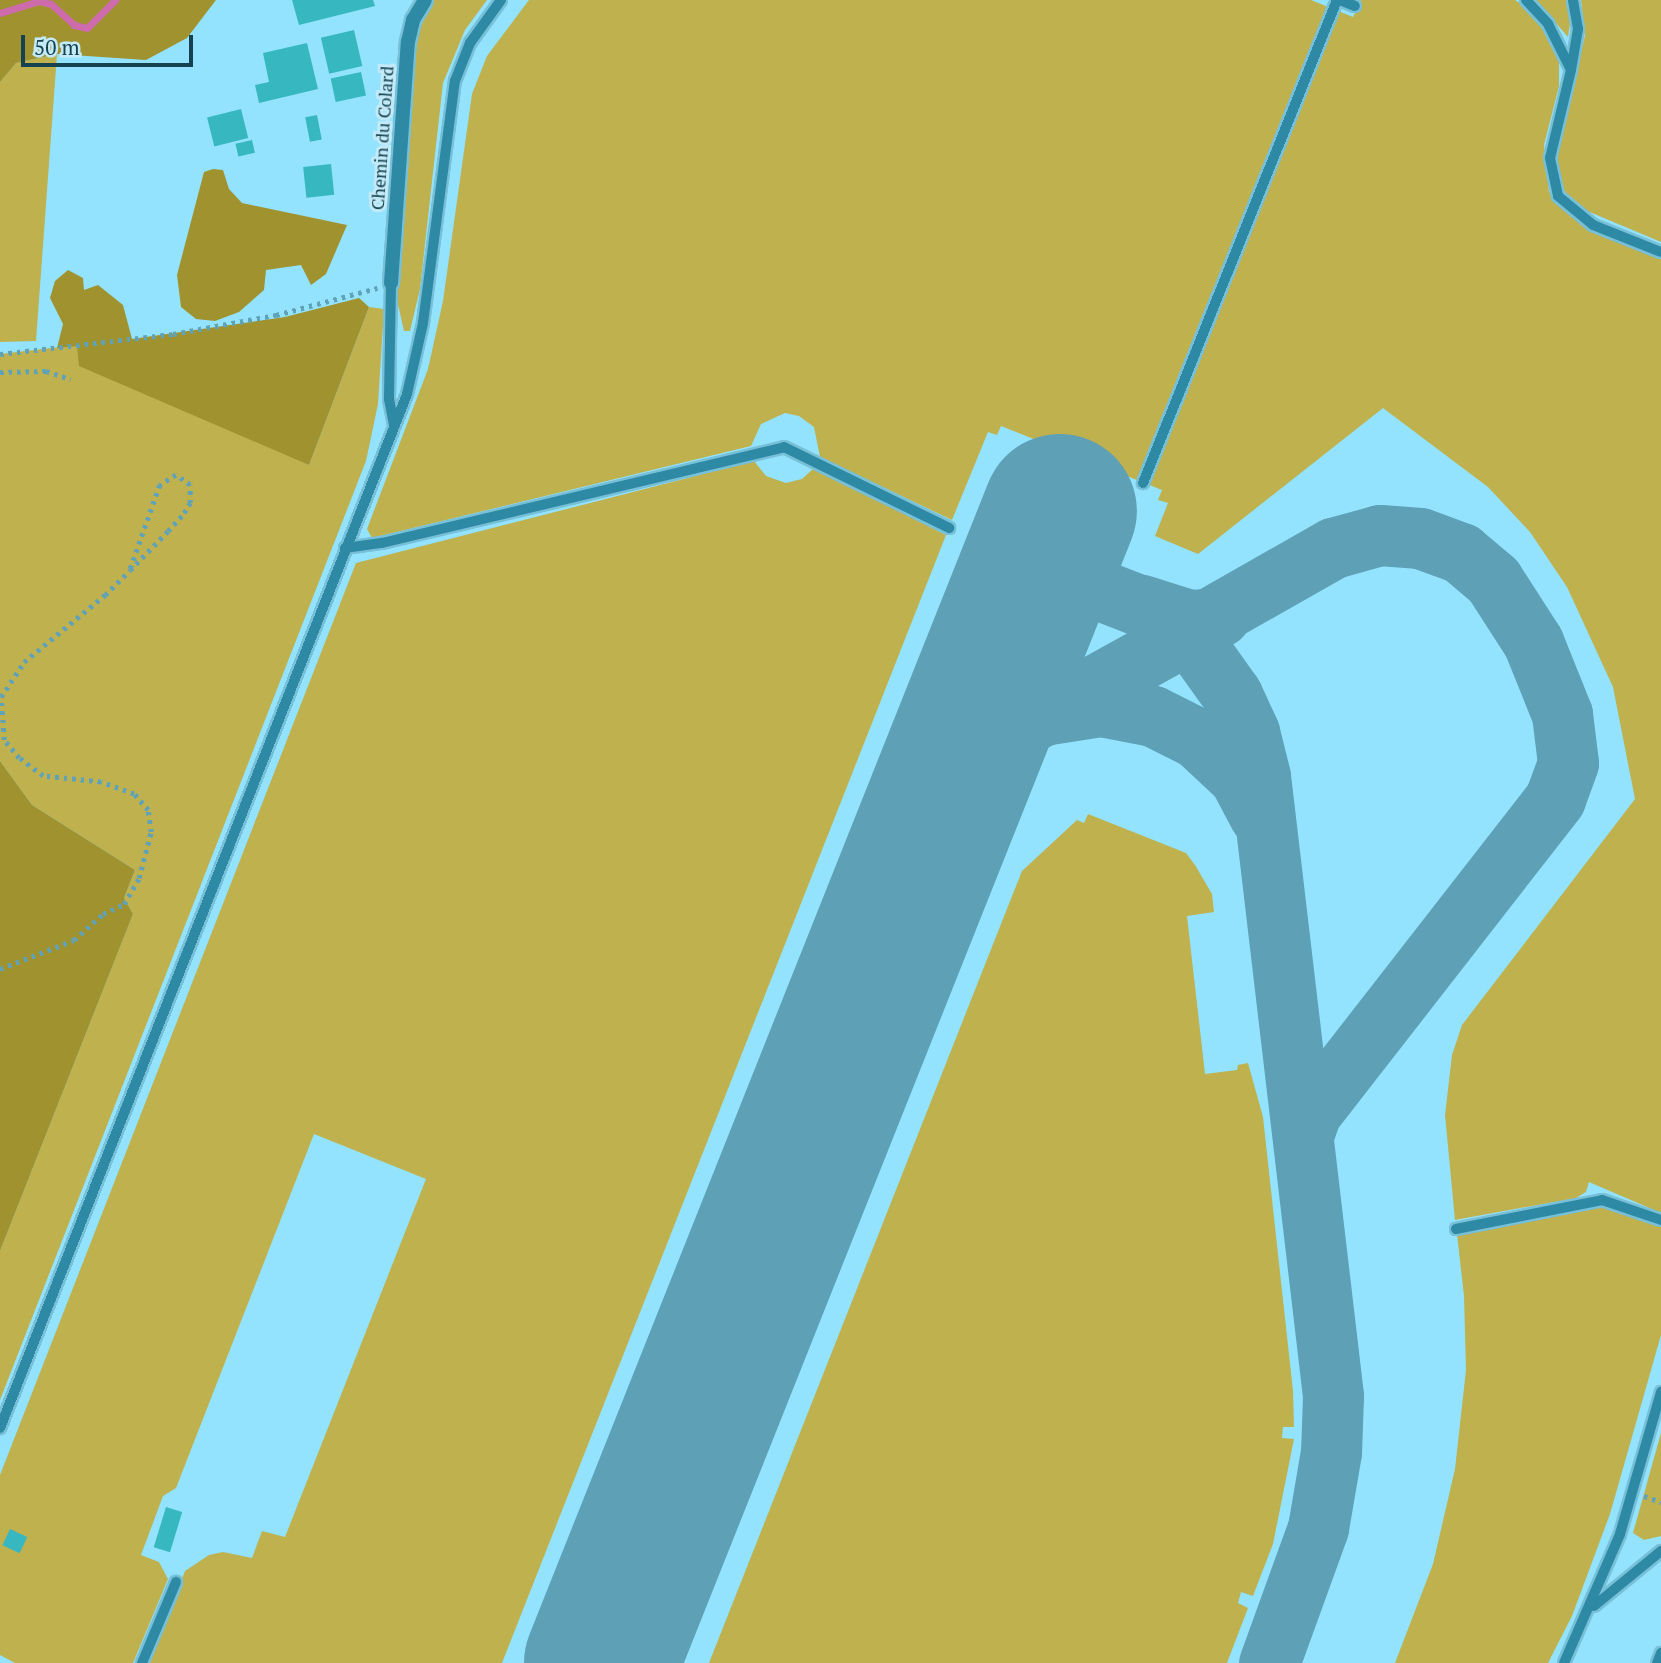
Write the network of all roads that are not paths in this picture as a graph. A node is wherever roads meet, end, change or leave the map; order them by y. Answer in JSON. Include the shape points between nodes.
{"nodes":[{"id":1,"x":425,"y":0,"type":"edge"},
{"id":2,"x":501,"y":0,"type":"edge"},
{"id":3,"x":1339,"y":0,"type":"edge"},
{"id":4,"x":1526,"y":0,"type":"edge"},
{"id":5,"x":1573,"y":0,"type":"edge"},
{"id":6,"x":1355,"y":6,"type":"dead end"},
{"id":7,"x":1571,"y":70,"type":"junction"},
{"id":8,"x":1661,"y":252,"type":"edge"},
{"id":9,"x":391,"y":283,"type":"joint"},
{"id":10,"x":394,"y":425,"type":"junction"},
{"id":11,"x":1143,"y":482,"type":"dead end"},
{"id":12,"x":949,"y":528,"type":"dead end"},
{"id":13,"x":345,"y":548,"type":"junction"},
{"id":14,"x":1661,"y":1220,"type":"edge"},
{"id":15,"x":1456,"y":1229,"type":"dead end"},
{"id":16,"x":1661,"y":1392,"type":"edge"},
{"id":17,"x":0,"y":1428,"type":"edge"},
{"id":18,"x":1661,"y":1551,"type":"edge"},
{"id":19,"x":176,"y":1582,"type":"dead end"},
{"id":20,"x":1592,"y":1607,"type":"junction"},
{"id":21,"x":1661,"y":1653,"type":"edge"},
{"id":22,"x":142,"y":1663,"type":"edge"},
{"id":23,"x":1564,"y":1663,"type":"edge"},
{"id":24,"x":1657,"y":1663,"type":"edge"}],
"edges":[{"from":1,"to":9,"type":"street","name":"Chemin du Colard","via":[[413,20],[408,42]]},
{"from":2,"to":10,"type":"lane","via":[[470,43],[455,81],[423,323]]},
{"from":3,"to":6,"type":"lane"},
{"from":3,"to":11,"type":"lane"},
{"from":4,"to":7,"type":"lane","via":[[1548,24]]},
{"from":5,"to":7,"type":"lane","via":[[1578,29]]},
{"from":7,"to":8,"type":"lane","via":[[1550,158],[1558,196],[1592,225]]},
{"from":9,"to":10,"type":"lane","via":[[389,399]]},
{"from":10,"to":13,"type":"lane"},
{"from":12,"to":13,"type":"lane","via":[[784,447]]},
{"from":13,"to":17,"type":"lane"},
{"from":14,"to":15,"type":"lane","via":[[1602,1200]]},
{"from":16,"to":20,"type":"lane","via":[[1624,1523]]},
{"from":18,"to":20,"type":"lane"},
{"from":19,"to":22,"type":"lane"},
{"from":20,"to":23,"type":"lane"},
{"from":21,"to":24,"type":"lane"}]}
